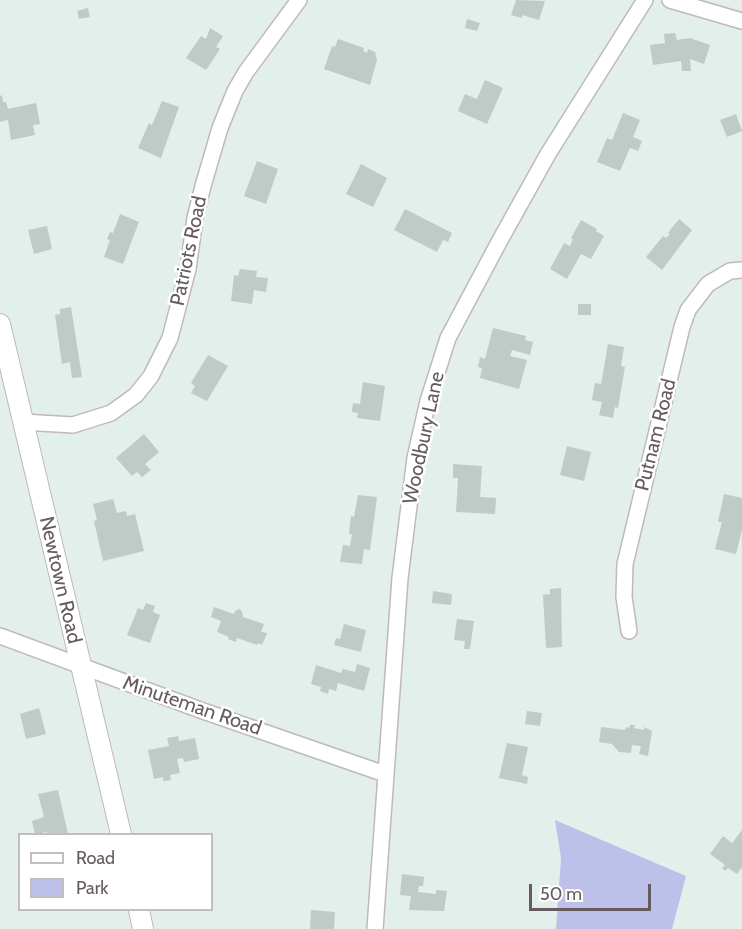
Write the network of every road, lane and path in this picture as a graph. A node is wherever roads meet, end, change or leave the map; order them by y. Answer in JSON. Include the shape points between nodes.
{"nodes":[{"id":1,"x":299,"y":0,"type":"edge"},
{"id":2,"x":645,"y":0,"type":"edge"},
{"id":3,"x":670,"y":0,"type":"edge"},
{"id":4,"x":742,"y":21,"type":"edge"},
{"id":5,"x":742,"y":270,"type":"edge"},
{"id":6,"x":0,"y":324,"type":"edge"},
{"id":7,"x":23,"y":422,"type":"junction"},
{"id":8,"x":629,"y":631,"type":"dead end"},
{"id":9,"x":0,"y":636,"type":"edge"},
{"id":10,"x":80,"y":666,"type":"junction"},
{"id":11,"x":386,"y":774,"type":"junction"},
{"id":12,"x":121,"y":833,"type":"edge"},
{"id":13,"x":139,"y":911,"type":"edge"},
{"id":14,"x":143,"y":929,"type":"edge"},
{"id":15,"x":375,"y":929,"type":"edge"}],
"edges":[{"from":1,"to":7,"type":"street","name":"Patriots Road","via":[[246,72],[220,128],[195,218],[188,269],[170,338],[151,376],[136,395],[111,413],[73,425]]},
{"from":2,"to":11,"type":"street","name":"Woodbury Lane","via":[[548,154],[448,338],[415,458],[400,578]]},
{"from":3,"to":4,"type":"street"},
{"from":5,"to":8,"type":"street","name":"Putnam Road","via":[[730,271],[708,284],[688,310],[682,327],[625,564]]},
{"from":6,"to":7,"type":"street","name":"Newtown Road"},
{"from":7,"to":10,"type":"street","name":"Newtown Road"},
{"from":9,"to":10,"type":"street","name":"Minuteman Road"},
{"from":10,"to":11,"type":"street","name":"Minuteman Road"},
{"from":10,"to":12,"type":"street","name":"Newtown Road"},
{"from":11,"to":15,"type":"street","name":"Woodbury Lane"},
{"from":13,"to":14,"type":"street"}]}
